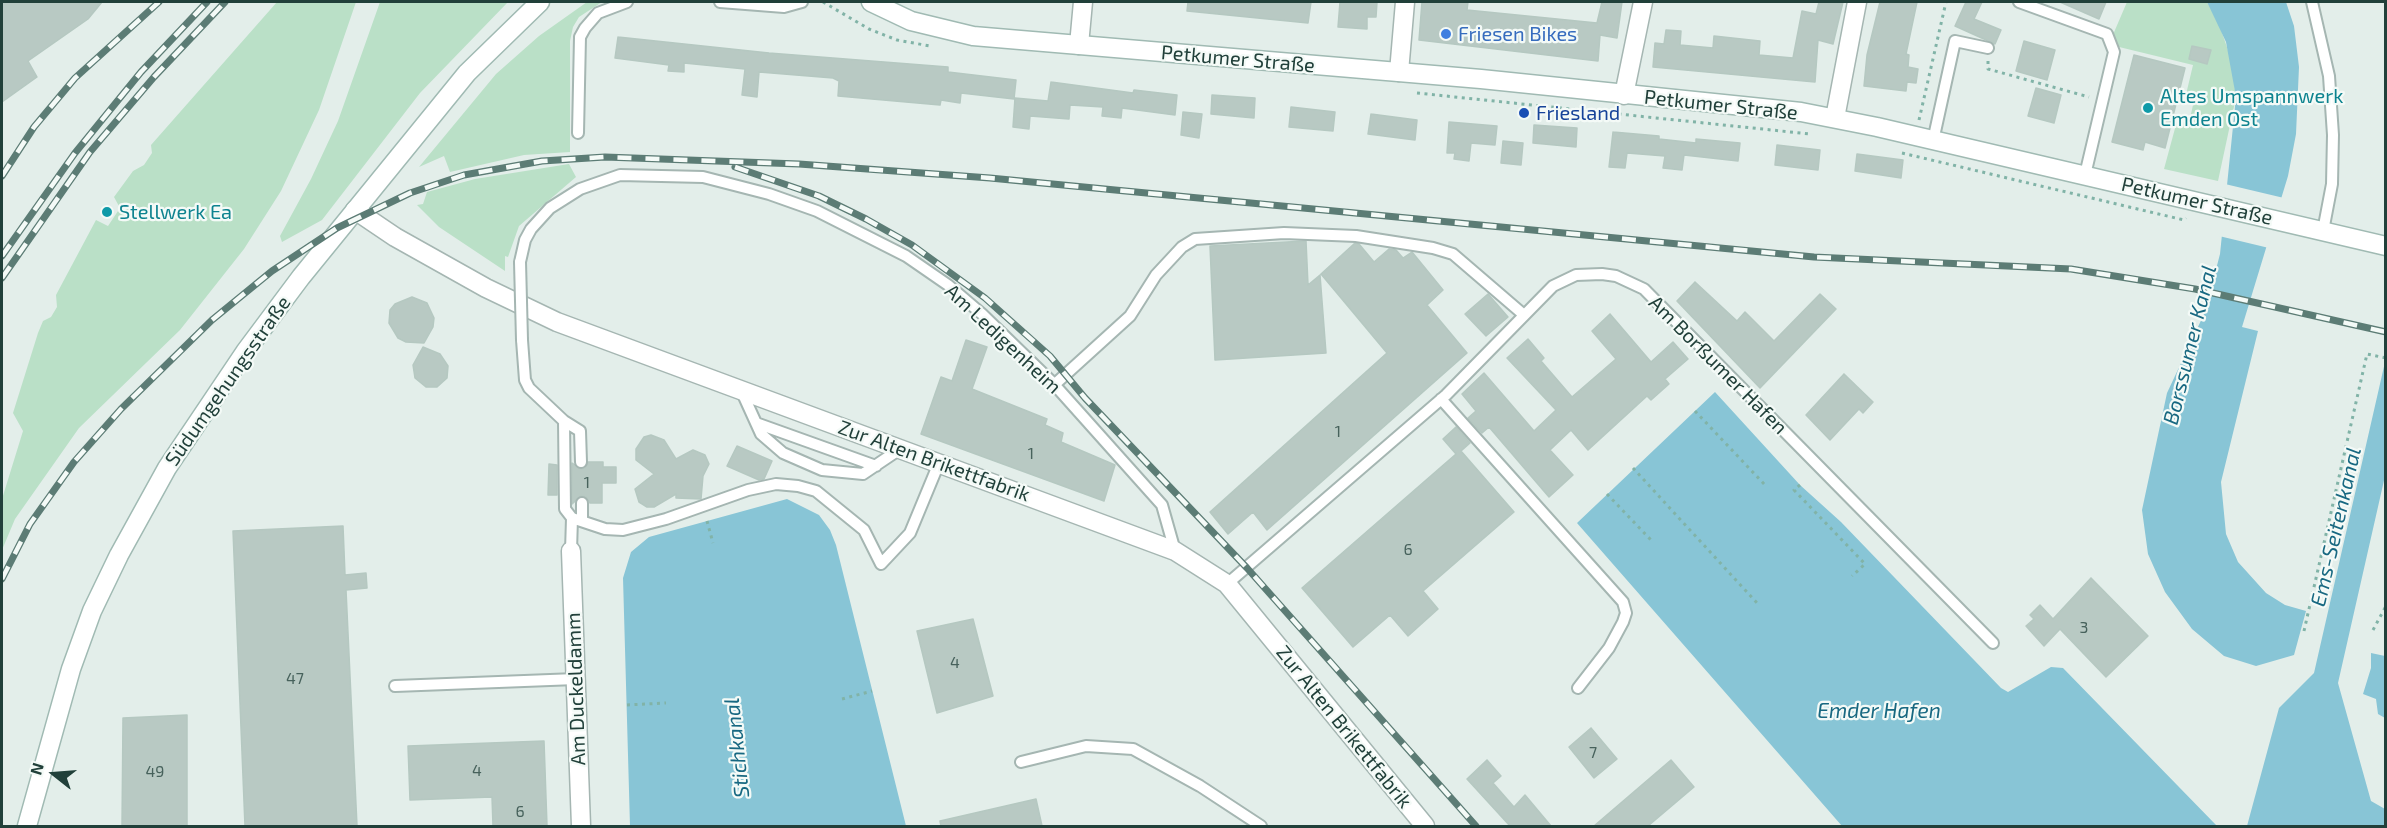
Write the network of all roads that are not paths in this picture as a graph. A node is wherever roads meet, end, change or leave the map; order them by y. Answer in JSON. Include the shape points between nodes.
{"nodes":[{"id":1,"x":540,"y":2,"type":"edge"},
{"id":2,"x":627,"y":2,"type":"edge"},
{"id":3,"x":720,"y":2,"type":"edge"},
{"id":4,"x":802,"y":2,"type":"edge"},
{"id":5,"x":871,"y":2,"type":"edge"},
{"id":6,"x":1083,"y":2,"type":"edge"},
{"id":7,"x":1405,"y":2,"type":"edge"},
{"id":8,"x":1643,"y":2,"type":"edge"},
{"id":9,"x":1857,"y":2,"type":"edge"},
{"id":10,"x":2019,"y":2,"type":"edge"},
{"id":11,"x":2312,"y":2,"type":"edge"},
{"id":12,"x":1079,"y":45,"type":"junction"},
{"id":13,"x":1988,"y":48,"type":"road end"},
{"id":14,"x":1399,"y":72,"type":"junction"},
{"id":15,"x":1624,"y":95,"type":"junction"},
{"id":16,"x":1835,"y":118,"type":"junction"},
{"id":17,"x":578,"y":133,"type":"dead end"},
{"id":18,"x":1924,"y":138,"type":"junction"},
{"id":19,"x":2085,"y":175,"type":"junction"},
{"id":20,"x":355,"y":210,"type":"junction"},
{"id":21,"x":2323,"y":231,"type":"junction"},
{"id":22,"x":2385,"y":246,"type":"edge"},
{"id":23,"x":1524,"y":315,"type":"junction"},
{"id":24,"x":1054,"y":385,"type":"junction"},
{"id":25,"x":740,"y":389,"type":"junction"},
{"id":26,"x":1441,"y":399,"type":"junction"},
{"id":27,"x":564,"y":421,"type":"junction"},
{"id":28,"x":756,"y":423,"type":"junction"},
{"id":29,"x":900,"y":449,"type":"junction"},
{"id":30,"x":581,"y":462,"type":"dead end"},
{"id":31,"x":939,"y":463,"type":"junction"},
{"id":32,"x":876,"y":465,"type":"junction"},
{"id":33,"x":582,"y":504,"type":"dead end"},
{"id":34,"x":577,"y":519,"type":"junction"},
{"id":35,"x":571,"y":550,"type":"joint"},
{"id":36,"x":1176,"y":551,"type":"junction"},
{"id":37,"x":1227,"y":584,"type":"junction"},
{"id":38,"x":1993,"y":643,"type":"dead end"},
{"id":39,"x":576,"y":678,"type":"junction"},
{"id":40,"x":395,"y":686,"type":"dead end"},
{"id":41,"x":1578,"y":688,"type":"dead end"},
{"id":42,"x":1021,"y":762,"type":"dead end"},
{"id":43,"x":27,"y":826,"type":"edge"},
{"id":44,"x":581,"y":826,"type":"edge"},
{"id":45,"x":1261,"y":826,"type":"edge"},
{"id":46,"x":1425,"y":826,"type":"edge"}],
"edges":[{"from":1,"to":20,"type":"main road","name":"Südumgehungsstraße","via":[[467,73]]},
{"from":2,"to":17,"type":"lane","via":[[598,13],[580,38]]},
{"from":3,"to":4,"type":"lane","via":[[784,8]]},
{"from":5,"to":12,"type":"main road","name":"Petkumer Straße","via":[[945,31]]},
{"from":6,"to":12,"type":"main road"},
{"from":7,"to":14,"type":"main road"},
{"from":8,"to":15,"type":"main road"},
{"from":9,"to":16,"type":"main road"},
{"from":10,"to":19,"type":"lane","via":[[2107,34],[2114,52]]},
{"from":11,"to":21,"type":"lane","via":[[2329,76],[2333,135],[2332,184]]},
{"from":12,"to":14,"type":"main road","name":"Petkumer Straße"},
{"from":13,"to":18,"type":"lane","via":[[1955,41]]},
{"from":14,"to":15,"type":"main road","name":"Petkumer Straße"},
{"from":15,"to":16,"type":"main road","name":"Petkumer Straße","via":[[1762,107]]},
{"from":16,"to":18,"type":"main road","name":"Petkumer Straße"},
{"from":18,"to":19,"type":"main road","name":"Petkumer Straße"},
{"from":19,"to":21,"type":"main road","name":"Petkumer Straße"},
{"from":20,"to":25,"type":"main road","name":"Zur Alten Brikettfabrik","via":[[395,237],[533,311]]},
{"from":20,"to":43,"type":"main road","name":"Südumgehungsstraße","via":[[208,405],[130,534],[92,611],[71,669]]},
{"from":21,"to":22,"type":"main road","name":"Petkumer Straße"},
{"from":23,"to":24,"type":"lane","via":[[1453,254],[1433,248],[1356,236],[1284,233],[1195,239],[1156,275],[1130,316]]},
{"from":23,"to":26,"type":"lane","name":"Am Borßumer Hafen"},
{"from":23,"to":38,"type":"lane","name":"Am Borßumer Hafen","via":[[1553,286],[1576,275],[1616,276],[1644,290]]},
{"from":24,"to":27,"type":"lane","name":"Am Ledigenheim","bridge":true,"via":[[948,285],[906,256],[816,211],[724,181],[630,174],[594,183],[564,198],[538,219],[525,240],[520,262],[525,380]]},
{"from":24,"to":36,"type":"lane","name":"Am Ledigenheim","via":[[1162,505]]},
{"from":25,"to":28,"type":"lane"},
{"from":25,"to":29,"type":"main road","name":"Zur Alten Brikettfabrik"},
{"from":26,"to":37,"type":"lane","name":"Am Borßumer Hafen"},
{"from":26,"to":41,"type":"lane","via":[[1623,602],[1623,622],[1609,648]]},
{"from":27,"to":30,"type":"lane","name":"Am Ledigenheim","via":[[580,431]]},
{"from":27,"to":34,"type":"lane","via":[[565,508]]},
{"from":28,"to":32,"type":"lane"},
{"from":28,"to":32,"type":"lane","via":[[761,434],[783,453],[822,470],[863,474]]},
{"from":29,"to":31,"type":"main road","name":"Zur Alten Brikettfabrik"},
{"from":29,"to":32,"type":"lane"},
{"from":31,"to":34,"type":"lane","via":[[910,533],[881,564],[864,530],[816,491],[798,486],[776,484],[748,490],[623,530],[605,529]]},
{"from":31,"to":36,"type":"main road","name":"Zur Alten Brikettfabrik"},
{"from":33,"to":34,"type":"lane"},
{"from":34,"to":35,"type":"lane"},
{"from":35,"to":39,"type":"main road","name":"Am Duckeldamm"},
{"from":36,"to":37,"type":"main road","name":"Zur Alten Brikettfabrik"},
{"from":37,"to":46,"type":"main road","name":"Zur Alten Brikettfabrik"},
{"from":39,"to":40,"type":"lane"},
{"from":39,"to":44,"type":"main road","name":"Am Duckeldamm"},
{"from":42,"to":45,"type":"lane","via":[[1086,746],[1133,749]]}]}
